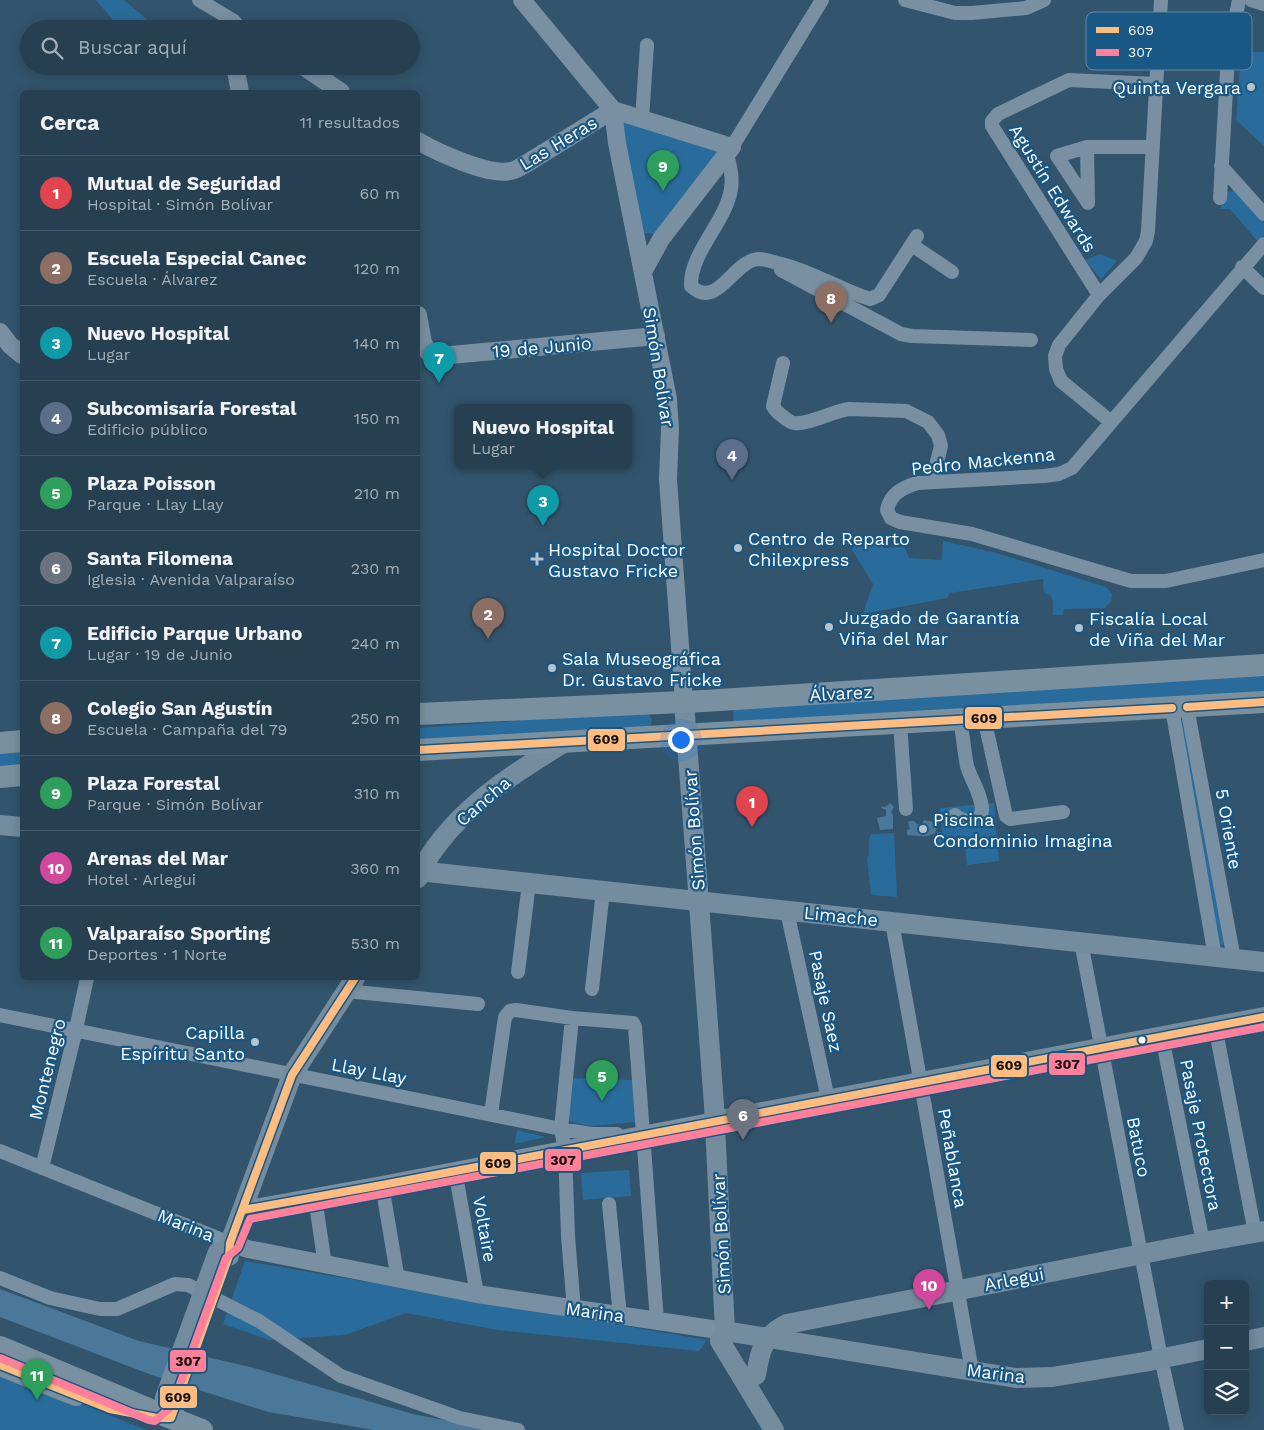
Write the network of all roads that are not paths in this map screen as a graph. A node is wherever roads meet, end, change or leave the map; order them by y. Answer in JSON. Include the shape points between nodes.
{"nodes":[{"id":1,"x":198,"y":0,"type":"edge"},
{"id":2,"x":522,"y":0,"type":"edge"},
{"id":3,"x":822,"y":0,"type":"edge"},
{"id":4,"x":905,"y":0,"type":"edge"},
{"id":5,"x":1044,"y":0,"type":"edge"},
{"id":6,"x":1252,"y":0,"type":"edge"},
{"id":7,"x":1264,"y":4,"type":"edge"},
{"id":8,"x":232,"y":20,"type":"edge"},
{"id":9,"x":647,"y":45,"type":"dead end"},
{"id":10,"x":1157,"y":70,"type":"edge"},
{"id":11,"x":1227,"y":70,"type":"edge"},
{"id":12,"x":237,"y":75,"type":"edge"},
{"id":13,"x":316,"y":75,"type":"edge"},
{"id":14,"x":1156,"y":84,"type":"junction"},
{"id":15,"x":240,"y":90,"type":"edge"},
{"id":16,"x":338,"y":90,"type":"edge"},
{"id":17,"x":613,"y":110,"type":"junction"},
{"id":18,"x":642,"y":119,"type":"junction"},
{"id":19,"x":420,"y":143,"type":"edge"},
{"id":20,"x":1087,"y":147,"type":"dead end"},
{"id":21,"x":1153,"y":147,"type":"junction"},
{"id":22,"x":729,"y":151,"type":"junction"},
{"id":23,"x":1221,"y":166,"type":"junction"},
{"id":24,"x":1220,"y":198,"type":"dead end"},
{"id":25,"x":1264,"y":214,"type":"edge"},
{"id":26,"x":636,"y":237,"type":"junction"},
{"id":27,"x":661,"y":240,"type":"junction"},
{"id":28,"x":1264,"y":244,"type":"edge"},
{"id":29,"x":760,"y":259,"type":"junction"},
{"id":30,"x":1242,"y":267,"type":"junction"},
{"id":31,"x":643,"y":272,"type":"junction"},
{"id":32,"x":952,"y":272,"type":"dead end"},
{"id":33,"x":1264,"y":288,"type":"edge"},
{"id":34,"x":1100,"y":295,"type":"junction"},
{"id":35,"x":420,"y":326,"type":"edge"},
{"id":36,"x":0,"y":332,"type":"edge"},
{"id":37,"x":656,"y":336,"type":"junction"},
{"id":38,"x":1031,"y":340,"type":"dead end"},
{"id":39,"x":20,"y":354,"type":"edge"},
{"id":40,"x":783,"y":363,"type":"dead end"},
{"id":41,"x":1111,"y":422,"type":"junction"},
{"id":42,"x":932,"y":481,"type":"junction"},
{"id":43,"x":1264,"y":560,"type":"edge"},
{"id":44,"x":1264,"y":665,"type":"edge"},
{"id":45,"x":936,"y":688,"type":"junction"},
{"id":46,"x":684,"y":702,"type":"junction"},
{"id":47,"x":1264,"y":702,"type":"edge"},
{"id":48,"x":1180,"y":707,"type":"junction"},
{"id":49,"x":450,"y":711,"type":"junction"},
{"id":50,"x":420,"y":714,"type":"edge"},
{"id":51,"x":984,"y":718,"type":"junction"},
{"id":52,"x":420,"y":720,"type":"edge"},
{"id":53,"x":960,"y":720,"type":"junction"},
{"id":54,"x":924,"y":722,"type":"junction"},
{"id":55,"x":900,"y":723,"type":"junction"},
{"id":56,"x":686,"y":736,"type":"junction"},
{"id":57,"x":20,"y":742,"type":"edge"},
{"id":58,"x":565,"y":742,"type":"junction"},
{"id":59,"x":0,"y":743,"type":"edge"},
{"id":60,"x":420,"y":750,"type":"edge"},
{"id":61,"x":20,"y":775,"type":"edge"},
{"id":62,"x":0,"y":777,"type":"edge"},
{"id":63,"x":906,"y":808,"type":"dead end"},
{"id":64,"x":1063,"y":812,"type":"dead end"},
{"id":65,"x":954,"y":815,"type":"dead end"},
{"id":66,"x":0,"y":825,"type":"edge"},
{"id":67,"x":20,"y":827,"type":"edge"},
{"id":68,"x":420,"y":870,"type":"edge"},
{"id":69,"x":420,"y":873,"type":"edge"},
{"id":70,"x":529,"y":883,"type":"junction"},
{"id":71,"x":604,"y":891,"type":"junction"},
{"id":72,"x":699,"y":901,"type":"junction"},
{"id":73,"x":787,"y":911,"type":"junction"},
{"id":74,"x":892,"y":922,"type":"junction"},
{"id":75,"x":1080,"y":942,"type":"junction"},
{"id":76,"x":1224,"y":958,"type":"junction"},
{"id":77,"x":1264,"y":962,"type":"edge"},
{"id":78,"x":518,"y":972,"type":"dead end"},
{"id":79,"x":87,"y":980,"type":"edge"},
{"id":80,"x":350,"y":984,"type":"edge"},
{"id":81,"x":592,"y":989,"type":"dead end"},
{"id":82,"x":478,"y":1004,"type":"dead end"},
{"id":83,"x":0,"y":1015,"type":"edge"},
{"id":84,"x":1264,"y":1017,"type":"edge"},
{"id":85,"x":572,"y":1018,"type":"junction"},
{"id":86,"x":1215,"y":1026,"type":"junction"},
{"id":87,"x":76,"y":1030,"type":"junction"},
{"id":88,"x":1162,"y":1036,"type":"junction"},
{"id":89,"x":1101,"y":1049,"type":"junction"},
{"id":90,"x":292,"y":1075,"type":"junction"},
{"id":91,"x":920,"y":1082,"type":"junction"},
{"id":92,"x":828,"y":1099,"type":"junction"},
{"id":93,"x":492,"y":1114,"type":"junction"},
{"id":94,"x":715,"y":1121,"type":"junction"},
{"id":95,"x":561,"y":1129,"type":"junction"},
{"id":96,"x":643,"y":1134,"type":"junction"},
{"id":97,"x":565,"y":1150,"type":"junction"},
{"id":98,"x":0,"y":1151,"type":"edge"},
{"id":99,"x":42,"y":1168,"type":"junction"},
{"id":100,"x":455,"y":1170,"type":"junction"},
{"id":101,"x":382,"y":1185,"type":"junction"},
{"id":102,"x":315,"y":1198,"type":"junction"},
{"id":103,"x":608,"y":1204,"type":"dead end"},
{"id":104,"x":243,"y":1210,"type":"junction"},
{"id":105,"x":1260,"y":1232,"type":"edge"},
{"id":106,"x":1203,"y":1242,"type":"junction"},
{"id":107,"x":226,"y":1250,"type":"junction"},
{"id":108,"x":1141,"y":1254,"type":"junction"},
{"id":109,"x":325,"y":1265,"type":"junction"},
{"id":110,"x":0,"y":1278,"type":"edge"},
{"id":111,"x":398,"y":1280,"type":"junction"},
{"id":112,"x":958,"y":1290,"type":"junction"},
{"id":113,"x":477,"y":1294,"type":"junction"},
{"id":114,"x":574,"y":1310,"type":"junction"},
{"id":115,"x":620,"y":1316,"type":"junction"},
{"id":116,"x":657,"y":1321,"type":"junction"},
{"id":117,"x":1264,"y":1337,"type":"edge"},
{"id":118,"x":727,"y":1338,"type":"junction"},
{"id":119,"x":1249,"y":1340,"type":"edge"},
{"id":120,"x":765,"y":1343,"type":"junction"},
{"id":121,"x":0,"y":1347,"type":"edge"},
{"id":122,"x":1204,"y":1350,"type":"edge"},
{"id":123,"x":1161,"y":1358,"type":"junction"},
{"id":124,"x":0,"y":1365,"type":"edge"},
{"id":125,"x":972,"y":1370,"type":"junction"},
{"id":126,"x":756,"y":1375,"type":"junction"},
{"id":127,"x":166,"y":1412,"type":"edge"},
{"id":128,"x":202,"y":1430,"type":"edge"},
{"id":129,"x":518,"y":1430,"type":"edge"},
{"id":130,"x":774,"y":1430,"type":"edge"},
{"id":131,"x":789,"y":1430,"type":"edge"},
{"id":132,"x":1177,"y":1430,"type":"edge"}],
"edges":[{"from":1,"to":8,"type":"street"},
{"from":2,"to":17,"type":"street"},
{"from":3,"to":22,"type":"street"},
{"from":4,"to":5,"type":"street","via":[[956,13],[972,13],[1026,8]]},
{"from":6,"to":7,"type":"street"},
{"from":9,"to":18,"type":"street"},
{"from":10,"to":14,"type":"street"},
{"from":11,"to":23,"type":"street"},
{"from":12,"to":15,"type":"street"},
{"from":13,"to":16,"type":"street"},
{"from":14,"to":21,"type":"street"},
{"from":14,"to":34,"type":"street","name":"Agustín Edwards","via":[[1069,80],[998,114],[992,121],[992,126]]},
{"from":17,"to":18,"type":"street"},
{"from":17,"to":19,"type":"street","name":"Las Heras","via":[[510,172],[464,163]]},
{"from":17,"to":26,"type":"street","name":"Simón Bolívar"},
{"from":18,"to":22,"type":"street"},
{"from":20,"to":21,"type":"street"},
{"from":21,"to":34,"type":"street","via":[[1146,241],[1136,258]]},
{"from":22,"to":27,"type":"street"},
{"from":22,"to":29,"type":"street","via":[[730,195],[694,269],[691,286],[697,292],[713,292],[744,264]]},
{"from":23,"to":24,"type":"street"},
{"from":23,"to":25,"type":"street"},
{"from":26,"to":27,"type":"street"},
{"from":26,"to":31,"type":"street","name":"Simón Bolívar"},
{"from":27,"to":31,"type":"street"},
{"from":28,"to":30,"type":"street","name":"Pedro Mackenna"},
{"from":29,"to":32,"type":"street","via":[[796,267],[870,299],[879,295],[915,240]]},
{"from":29,"to":38,"type":"street","via":[[901,334]]},
{"from":30,"to":33,"type":"street"},
{"from":30,"to":41,"type":"street","name":"Pedro Mackenna"},
{"from":31,"to":37,"type":"street","name":"Simón Bolívar"},
{"from":34,"to":41,"type":"street","via":[[1059,345],[1055,362],[1061,382]]},
{"from":35,"to":37,"type":"street","name":"19 de Junio","via":[[428,353],[440,356]]},
{"from":36,"to":39,"type":"street"},
{"from":37,"to":46,"type":"street","name":"Simón Bolívar","via":[[668,399],[668,479]]},
{"from":40,"to":42,"type":"street","via":[[773,406],[790,422],[803,422],[849,409],[906,411],[928,422],[938,435],[941,446]]},
{"from":41,"to":42,"type":"street","name":"Pedro Mackenna","via":[[1066,472],[1044,476]]},
{"from":42,"to":43,"type":"street","name":"Pedro Mackenna","via":[[916,483],[898,491],[888,506],[888,514],[896,521],[972,534],[1131,581],[1166,581]]},
{"from":44,"to":45,"type":"main road","name":"Álvarez"},
{"from":45,"to":46,"type":"main road","name":"Álvarez"},
{"from":45,"to":54,"type":"main road","via":[[932,716]]},
{"from":46,"to":49,"type":"main road","name":"Álvarez"},
{"from":46,"to":56,"type":"main road","name":"Simón Bolívar"},
{"from":47,"to":48,"type":"main road"},
{"from":48,"to":51,"type":"main road"},
{"from":48,"to":76,"type":"street","name":"5 Oriente"},
{"from":49,"to":50,"type":"main road","name":"Álvarez"},
{"from":49,"to":52,"type":"main road"},
{"from":51,"to":53,"type":"main road"},
{"from":51,"to":64,"type":"street","via":[[1006,816],[1010,819]]},
{"from":53,"to":54,"type":"main road"},
{"from":53,"to":65,"type":"street","via":[[967,765],[982,811],[980,816],[967,822]]},
{"from":54,"to":55,"type":"main road"},
{"from":55,"to":56,"type":"main road"},
{"from":55,"to":63,"type":"street"},
{"from":56,"to":58,"type":"main road"},
{"from":56,"to":72,"type":"main road","name":"Simón Bolívar"},
{"from":57,"to":59,"type":"main road"},
{"from":58,"to":60,"type":"main road"},
{"from":58,"to":68,"type":"main road","name":"Cancha","via":[[480,799],[447,834]]},
{"from":61,"to":62,"type":"main road"},
{"from":66,"to":67,"type":"main road"},
{"from":69,"to":70,"type":"main road","name":"Limache"},
{"from":70,"to":71,"type":"main road","name":"Limache"},
{"from":70,"to":78,"type":"street"},
{"from":71,"to":72,"type":"main road","name":"Limache"},
{"from":71,"to":81,"type":"street"},
{"from":72,"to":73,"type":"main road","name":"Limache"},
{"from":72,"to":94,"type":"main road","name":"Simón Bolívar"},
{"from":73,"to":74,"type":"main road","name":"Limache"},
{"from":73,"to":92,"type":"street","name":"Pasaje Saez"},
{"from":74,"to":75,"type":"main road","name":"Limache"},
{"from":74,"to":91,"type":"street","name":"Peñablanca"},
{"from":75,"to":76,"type":"main road","name":"Limache"},
{"from":75,"to":89,"type":"street","name":"Batuco"},
{"from":76,"to":77,"type":"main road","name":"Limache"},
{"from":79,"to":87,"type":"street","name":"Montenegro"},
{"from":80,"to":82,"type":"street"},
{"from":80,"to":90,"type":"main road"},
{"from":83,"to":87,"type":"street","name":"Llay Llay"},
{"from":84,"to":86,"type":"main road"},
{"from":85,"to":93,"type":"street","via":[[516,1010],[505,1017]]},
{"from":85,"to":95,"type":"street"},
{"from":85,"to":96,"type":"street","via":[[633,1023]]},
{"from":86,"to":88,"type":"main road"},
{"from":86,"to":105,"type":"street"},
{"from":87,"to":90,"type":"street","name":"Llay Llay"},
{"from":87,"to":99,"type":"street","name":"Montenegro"},
{"from":88,"to":89,"type":"main road"},
{"from":88,"to":106,"type":"street","name":"Pasaje Protectora"},
{"from":89,"to":91,"type":"main road"},
{"from":89,"to":108,"type":"street","name":"Batuco"},
{"from":90,"to":93,"type":"street","name":"Llay Llay"},
{"from":90,"to":104,"type":"main road"},
{"from":91,"to":92,"type":"main road"},
{"from":91,"to":112,"type":"street","name":"Peñablanca"},
{"from":92,"to":94,"type":"main road"},
{"from":93,"to":95,"type":"street","name":"Llay Llay"},
{"from":94,"to":96,"type":"street"},
{"from":94,"to":118,"type":"main road","name":"Simón Bolívar"},
{"from":95,"to":96,"type":"street","name":"Llay Llay","via":[[591,1134]]},
{"from":95,"to":97,"type":"street"},
{"from":96,"to":97,"type":"street"},
{"from":96,"to":116,"type":"street"},
{"from":97,"to":100,"type":"street"},
{"from":97,"to":114,"type":"street"},
{"from":98,"to":99,"type":"street","name":"Marina"},
{"from":99,"to":107,"type":"street","name":"Marina"},
{"from":100,"to":101,"type":"street"},
{"from":100,"to":113,"type":"street","name":"Voltaire"},
{"from":101,"to":102,"type":"street"},
{"from":101,"to":111,"type":"street"},
{"from":102,"to":104,"type":"street"},
{"from":102,"to":109,"type":"street"},
{"from":103,"to":115,"type":"street"},
{"from":104,"to":107,"type":"main road"},
{"from":105,"to":106,"type":"main road","name":"Arlegui"},
{"from":106,"to":108,"type":"main road","name":"Arlegui"},
{"from":107,"to":109,"type":"street","name":"Marina","via":[[244,1248]]},
{"from":107,"to":127,"type":"main road"},
{"from":108,"to":112,"type":"main road","name":"Arlegui"},
{"from":108,"to":123,"type":"street","name":"Batuco"},
{"from":109,"to":111,"type":"street","name":"Marina"},
{"from":110,"to":129,"type":"street","via":[[50,1298],[100,1309],[117,1309],[175,1284],[188,1285],[259,1322],[340,1376],[460,1418]]},
{"from":111,"to":113,"type":"street","name":"Marina"},
{"from":112,"to":120,"type":"main road","name":"Arlegui","via":[[796,1322],[779,1328]]},
{"from":112,"to":125,"type":"street","name":"Peñablanca"},
{"from":113,"to":114,"type":"street","name":"Marina"},
{"from":114,"to":115,"type":"street","name":"Marina"},
{"from":115,"to":116,"type":"street","name":"Marina"},
{"from":116,"to":118,"type":"street","name":"Marina"},
{"from":117,"to":119,"type":"main road"},
{"from":118,"to":120,"type":"main road","name":"Marina"},
{"from":118,"to":126,"type":"main road"},
{"from":118,"to":130,"type":"main road"},
{"from":120,"to":125,"type":"main road","name":"Marina"},
{"from":120,"to":126,"type":"main road"},
{"from":121,"to":127,"type":"main road"},
{"from":122,"to":123,"type":"main road","name":"Marina"},
{"from":123,"to":125,"type":"main road","name":"Marina","via":[[1039,1378],[1016,1378]]},
{"from":123,"to":132,"type":"street","name":"Batuco"},
{"from":124,"to":127,"type":"main road","via":[[110,1409],[157,1418]]},
{"from":126,"to":131,"type":"main road"},
{"from":127,"to":128,"type":"main road"}]}
